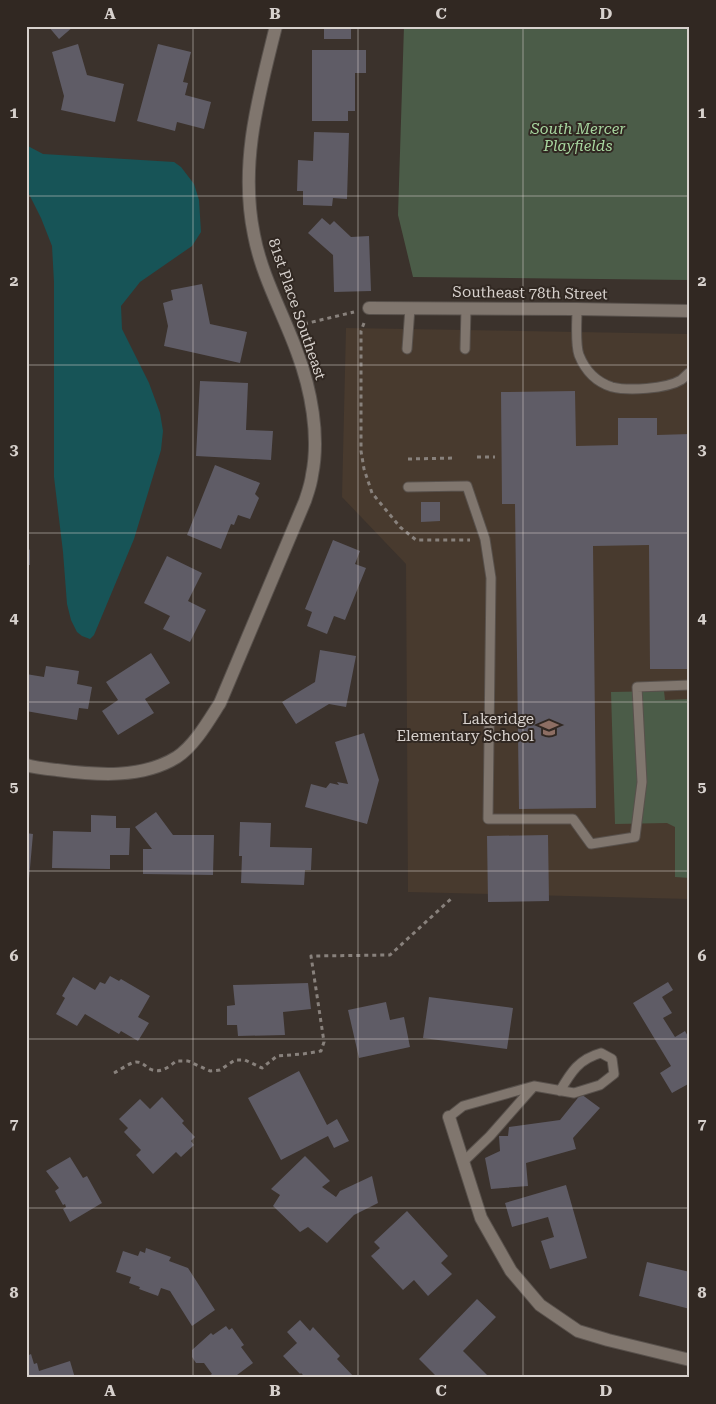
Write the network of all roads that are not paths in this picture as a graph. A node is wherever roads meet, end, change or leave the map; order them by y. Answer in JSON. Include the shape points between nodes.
{"nodes":[{"id":1,"x":276,"y":26,"type":"edge"},
{"id":2,"x":370,"y":308,"type":"road end"},
{"id":3,"x":410,"y":308,"type":"junction"},
{"id":4,"x":466,"y":308,"type":"junction"},
{"id":5,"x":577,"y":309,"type":"junction"},
{"id":6,"x":690,"y":311,"type":"edge"},
{"id":7,"x":407,"y":349,"type":"dead end"},
{"id":8,"x":466,"y":349,"type":"dead end"},
{"id":9,"x":690,"y":372,"type":"edge"},
{"id":10,"x":408,"y":487,"type":"dead end"},
{"id":11,"x":690,"y":685,"type":"edge"},
{"id":12,"x":26,"y":766,"type":"edge"},
{"id":13,"x":534,"y":1086,"type":"junction"},
{"id":14,"x":560,"y":1091,"type":"junction"},
{"id":15,"x":449,"y":1117,"type":"joint"},
{"id":16,"x":464,"y":1161,"type":"junction"},
{"id":17,"x":690,"y":1360,"type":"edge"}],
"edges":[{"from":1,"to":12,"type":"street","name":"81st Place Southeast","via":[[251,134],[249,196],[263,270],[306,380],[315,445],[305,501],[220,703],[202,732],[178,756],[147,769],[115,774]]},
{"from":2,"to":3,"type":"street","name":"Southeast 78th Street"},
{"from":3,"to":4,"type":"street","name":"Southeast 78th Street"},
{"from":3,"to":7,"type":"lane"},
{"from":4,"to":5,"type":"street","name":"Southeast 78th Street"},
{"from":4,"to":8,"type":"lane"},
{"from":5,"to":6,"type":"street","name":"Southeast 78th Street"},
{"from":5,"to":9,"type":"lane","via":[[578,353],[586,369],[596,378],[611,386],[660,387],[680,380]]},
{"from":10,"to":11,"type":"lane","via":[[466,486],[485,539],[490,578],[488,819],[573,819],[591,844],[635,837],[642,782],[637,687]]},
{"from":13,"to":14,"type":"lane"},
{"from":13,"to":15,"type":"lane","via":[[463,1106]]},
{"from":13,"to":16,"type":"lane"},
{"from":14,"to":14,"type":"lane","via":[[574,1093],[600,1085],[614,1074],[612,1059],[600,1053],[587,1057]]},
{"from":15,"to":16,"type":"street"},
{"from":16,"to":17,"type":"street","via":[[481,1218],[512,1271],[540,1305],[578,1331]]}]}
